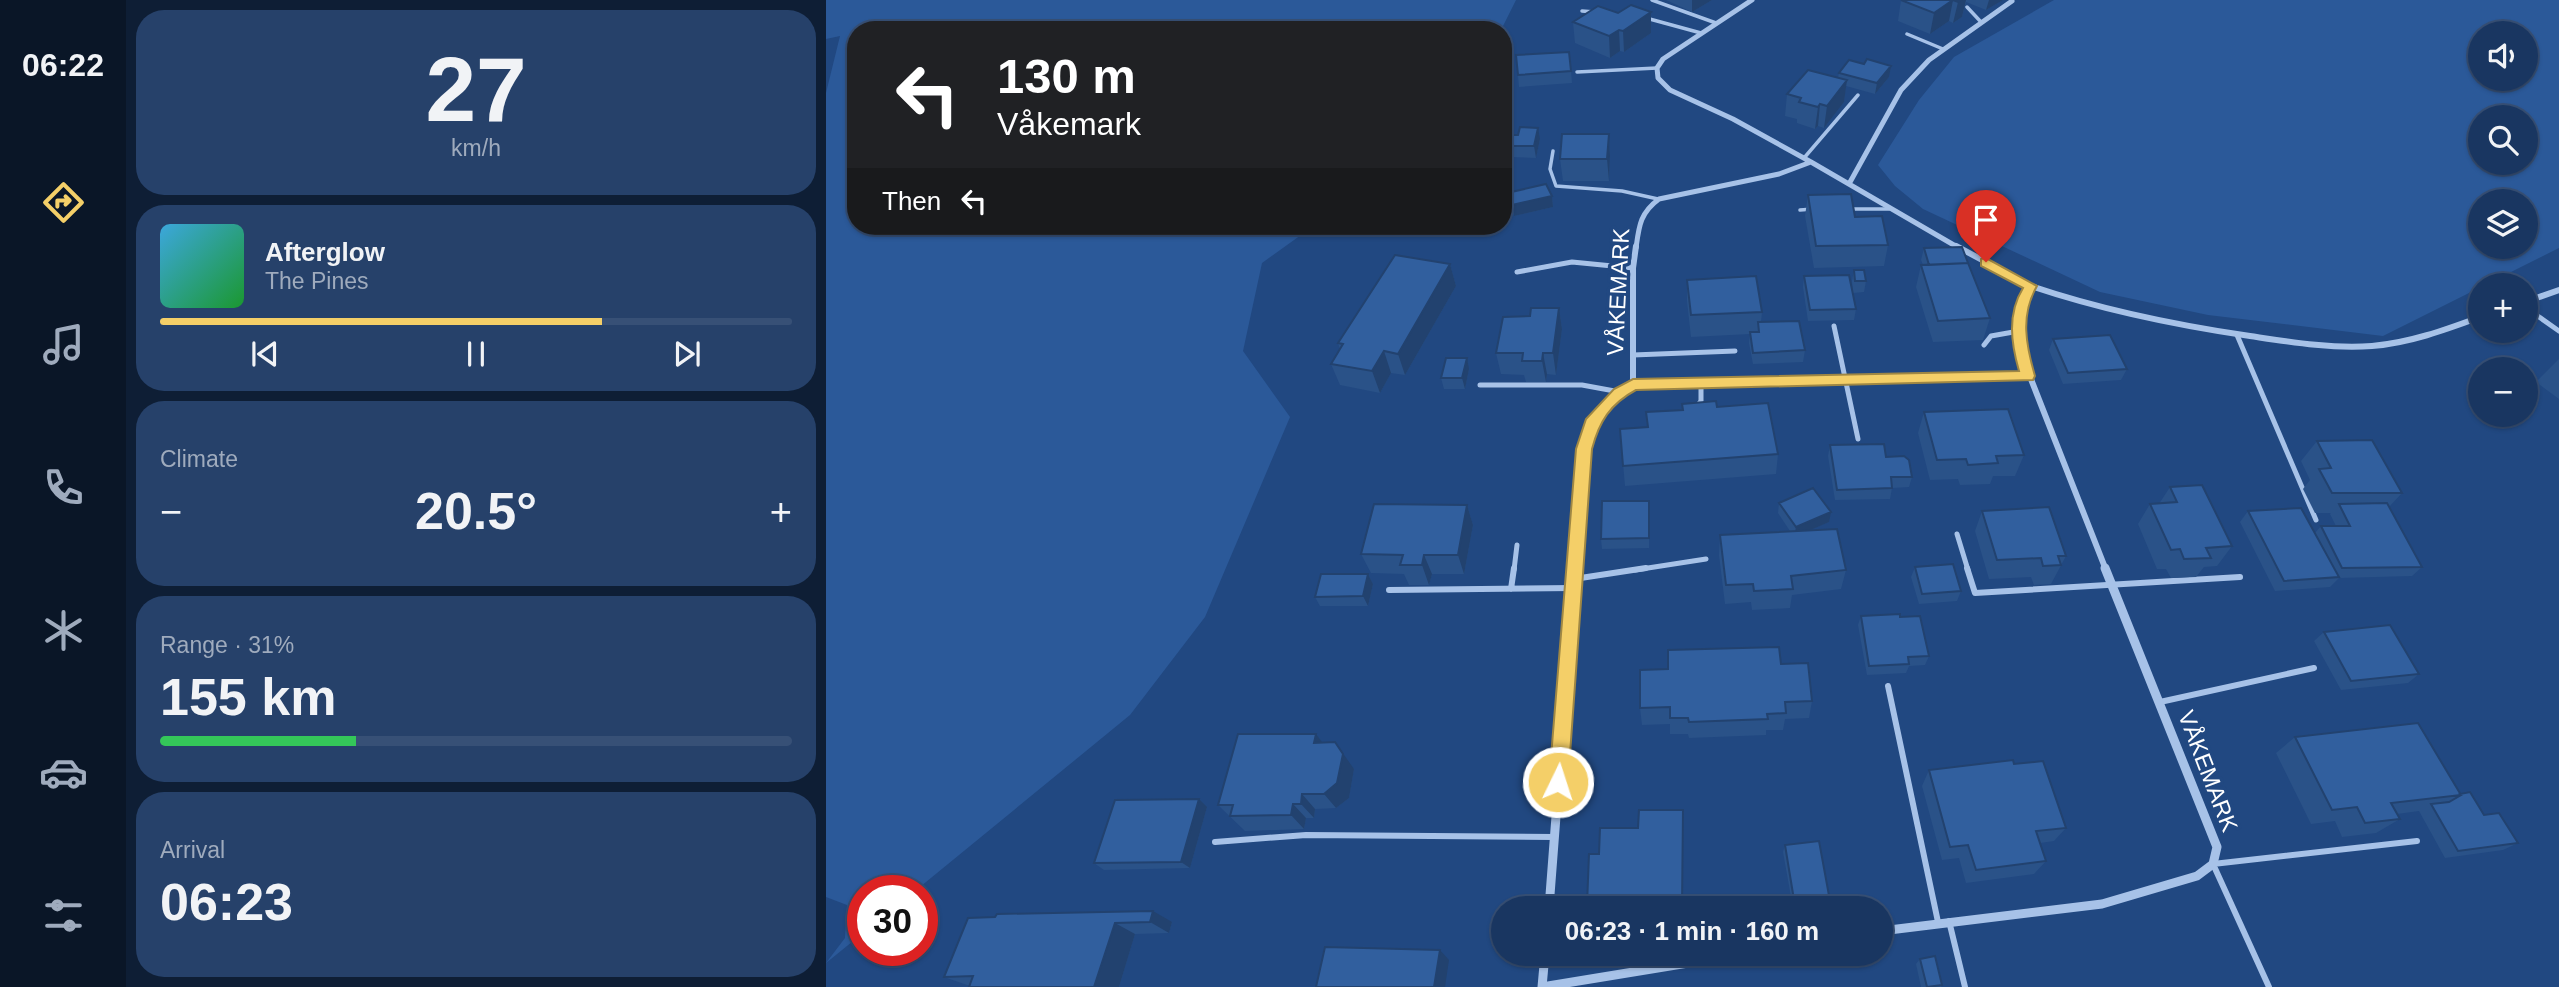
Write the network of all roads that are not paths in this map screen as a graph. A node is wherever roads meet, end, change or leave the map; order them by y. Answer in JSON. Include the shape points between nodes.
{"nodes":[{"id":1,"x":1652,"y":0,"type":"edge"},
{"id":2,"x":1752,"y":0,"type":"edge"},
{"id":3,"x":2012,"y":1,"type":"edge"},
{"id":4,"x":1967,"y":7,"type":"dead end"},
{"id":5,"x":1583,"y":11,"type":"dead end"},
{"id":6,"x":1607,"y":13,"type":"edge"},
{"id":7,"x":1644,"y":17,"type":"edge"},
{"id":8,"x":1981,"y":22,"type":"junction"},
{"id":9,"x":1716,"y":23,"type":"junction"},
{"id":10,"x":1701,"y":33,"type":"junction"},
{"id":11,"x":1907,"y":34,"type":"dead end"},
{"id":12,"x":1943,"y":49,"type":"junction"},
{"id":13,"x":1657,"y":68,"type":"junction"},
{"id":14,"x":1577,"y":72,"type":"dead end"},
{"id":15,"x":1858,"y":95,"type":"dead end"},
{"id":16,"x":1553,"y":151,"type":"dead end"},
{"id":17,"x":1808,"y":160,"type":"junction"},
{"id":18,"x":1849,"y":184,"type":"junction"},
{"id":19,"x":1658,"y":200,"type":"junction"},
{"id":20,"x":1800,"y":209,"type":"dead end"},
{"id":21,"x":1825,"y":209,"type":"edge"},
{"id":22,"x":1838,"y":209,"type":"edge"},
{"id":23,"x":1889,"y":209,"type":"junction"},
{"id":24,"x":1633,"y":268,"type":"junction"},
{"id":25,"x":1517,"y":272,"type":"dead end"},
{"id":26,"x":2031,"y":286,"type":"junction"},
{"id":27,"x":2559,"y":290,"type":"edge"},
{"id":28,"x":2538,"y":299,"type":"edge"},
{"id":29,"x":2538,"y":314,"type":"edge"},
{"id":30,"x":2468,"y":321,"type":"edge"},
{"id":31,"x":1834,"y":326,"type":"dead end"},
{"id":32,"x":2019,"y":331,"type":"junction"},
{"id":33,"x":2559,"y":331,"type":"edge"},
{"id":34,"x":2237,"y":335,"type":"junction"},
{"id":35,"x":1984,"y":345,"type":"dead end"},
{"id":36,"x":1735,"y":351,"type":"dead end"},
{"id":37,"x":1633,"y":355,"type":"junction"},
{"id":38,"x":2028,"y":376,"type":"junction"},
{"id":39,"x":1847,"y":381,"type":"junction"},
{"id":40,"x":1701,"y":384,"type":"junction"},
{"id":41,"x":1480,"y":385,"type":"dead end"},
{"id":42,"x":1633,"y":385,"type":"junction"},
{"id":43,"x":1620,"y":392,"type":"junction"},
{"id":44,"x":1692,"y":410,"type":"edge"},
{"id":45,"x":1858,"y":439,"type":"dead end"},
{"id":46,"x":2316,"y":520,"type":"dead end"},
{"id":47,"x":1957,"y":534,"type":"dead end"},
{"id":48,"x":1517,"y":545,"type":"dead end"},
{"id":49,"x":1706,"y":559,"type":"dead end"},
{"id":50,"x":2240,"y":577,"type":"dead end"},
{"id":51,"x":1574,"y":579,"type":"junction"},
{"id":52,"x":2112,"y":584,"type":"junction"},
{"id":53,"x":1573,"y":588,"type":"junction"},
{"id":54,"x":1511,"y":589,"type":"junction"},
{"id":55,"x":1389,"y":590,"type":"dead end"},
{"id":56,"x":2314,"y":668,"type":"dead end"},
{"id":57,"x":1888,"y":686,"type":"dead end"},
{"id":58,"x":2160,"y":702,"type":"junction"},
{"id":59,"x":1554,"y":838,"type":"junction"},
{"id":60,"x":2417,"y":841,"type":"dead end"},
{"id":61,"x":1215,"y":842,"type":"dead end"},
{"id":62,"x":2213,"y":864,"type":"junction"},
{"id":63,"x":1550,"y":896,"type":"edge"},
{"id":64,"x":1949,"y":921,"type":"junction"},
{"id":65,"x":1938,"y":922,"type":"junction"},
{"id":66,"x":1893,"y":929,"type":"edge"},
{"id":67,"x":1544,"y":966,"type":"edge"},
{"id":68,"x":1670,"y":966,"type":"edge"},
{"id":69,"x":1542,"y":987,"type":"edge"},
{"id":70,"x":1965,"y":987,"type":"edge"},
{"id":71,"x":2269,"y":987,"type":"edge"}],
"edges":[{"from":1,"to":9,"type":"lane"},
{"from":2,"to":9,"type":"street"},
{"from":3,"to":8,"type":"street"},
{"from":4,"to":8,"type":"lane"},
{"from":5,"to":6,"type":"lane"},
{"from":7,"to":10,"type":"lane"},
{"from":8,"to":12,"type":"street"},
{"from":9,"to":10,"type":"street"},
{"from":10,"to":13,"type":"street"},
{"from":11,"to":12,"type":"lane"},
{"from":12,"to":18,"type":"street","via":[[1901,90]]},
{"from":13,"to":14,"type":"lane"},
{"from":13,"to":17,"type":"street","via":[[1658,78],[1670,90]]},
{"from":15,"to":17,"type":"lane"},
{"from":16,"to":19,"type":"lane","via":[[1550,169],[1556,186],[1622,191]]},
{"from":17,"to":18,"type":"street"},
{"from":17,"to":19,"type":"street","via":[[1779,174]]},
{"from":18,"to":23,"type":"street"},
{"from":19,"to":24,"type":"street","name":"VÅKEMARK","via":[[1640,219]]},
{"from":20,"to":21,"type":"lane"},
{"from":22,"to":23,"type":"lane"},
{"from":23,"to":26,"type":"street"},
{"from":24,"to":25,"type":"lane","via":[[1572,262]]},
{"from":24,"to":37,"type":"street","name":"VÅKEMARK"},
{"from":26,"to":32,"type":"street","name":"VÅKEMARK","via":[[2018,315]]},
{"from":26,"to":34,"type":"street","via":[[2082,303]]},
{"from":27,"to":28,"type":"street"},
{"from":29,"to":33,"type":"lane"},
{"from":30,"to":34,"type":"street","via":[[2416,339],[2373,346],[2329,348]]},
{"from":31,"to":39,"type":"lane"},
{"from":32,"to":35,"type":"lane","via":[[1991,336]]},
{"from":32,"to":38,"type":"street","name":"VÅKEMARK"},
{"from":34,"to":46,"type":"lane"},
{"from":36,"to":37,"type":"lane"},
{"from":37,"to":42,"type":"street","name":"VÅKEMARK"},
{"from":38,"to":39,"type":"street","name":"VÅKEMARK"},
{"from":38,"to":52,"type":"street","name":"VÅKEMARK"},
{"from":39,"to":40,"type":"street","name":"VÅKEMARK"},
{"from":39,"to":45,"type":"lane"},
{"from":40,"to":42,"type":"street","name":"VÅKEMARK"},
{"from":40,"to":44,"type":"lane","via":[[1701,401]]},
{"from":41,"to":43,"type":"lane","via":[[1582,385]]},
{"from":42,"to":43,"type":"street","name":"VÅKEMARK"},
{"from":43,"to":51,"type":"street","name":"VÅKEMARK","via":[[1591,423],[1584,449]]},
{"from":47,"to":52,"type":"lane","via":[[1975,593]]},
{"from":48,"to":54,"type":"lane"},
{"from":49,"to":51,"type":"lane"},
{"from":50,"to":52,"type":"lane"},
{"from":51,"to":53,"type":"street","name":"VÅKEMARK"},
{"from":52,"to":58,"type":"street","name":"VÅKEMARK"},
{"from":53,"to":54,"type":"lane"},
{"from":53,"to":59,"type":"street","name":"VÅKEMARK"},
{"from":54,"to":55,"type":"lane"},
{"from":56,"to":58,"type":"lane"},
{"from":57,"to":65,"type":"lane"},
{"from":58,"to":62,"type":"street","name":"VÅKEMARK","via":[[2210,823],[2217,847]]},
{"from":59,"to":61,"type":"lane","via":[[1306,835]]},
{"from":59,"to":63,"type":"street","name":"VÅKEMARK"},
{"from":60,"to":62,"type":"lane"},
{"from":62,"to":64,"type":"street","name":"VÅKEMARK","via":[[2197,876],[2102,905]]},
{"from":62,"to":71,"type":"lane"},
{"from":64,"to":65,"type":"street","name":"VÅKEMARK"},
{"from":64,"to":70,"type":"lane"},
{"from":65,"to":66,"type":"street","name":"VÅKEMARK"},
{"from":67,"to":69,"type":"street"},
{"from":68,"to":69,"type":"street"}]}
